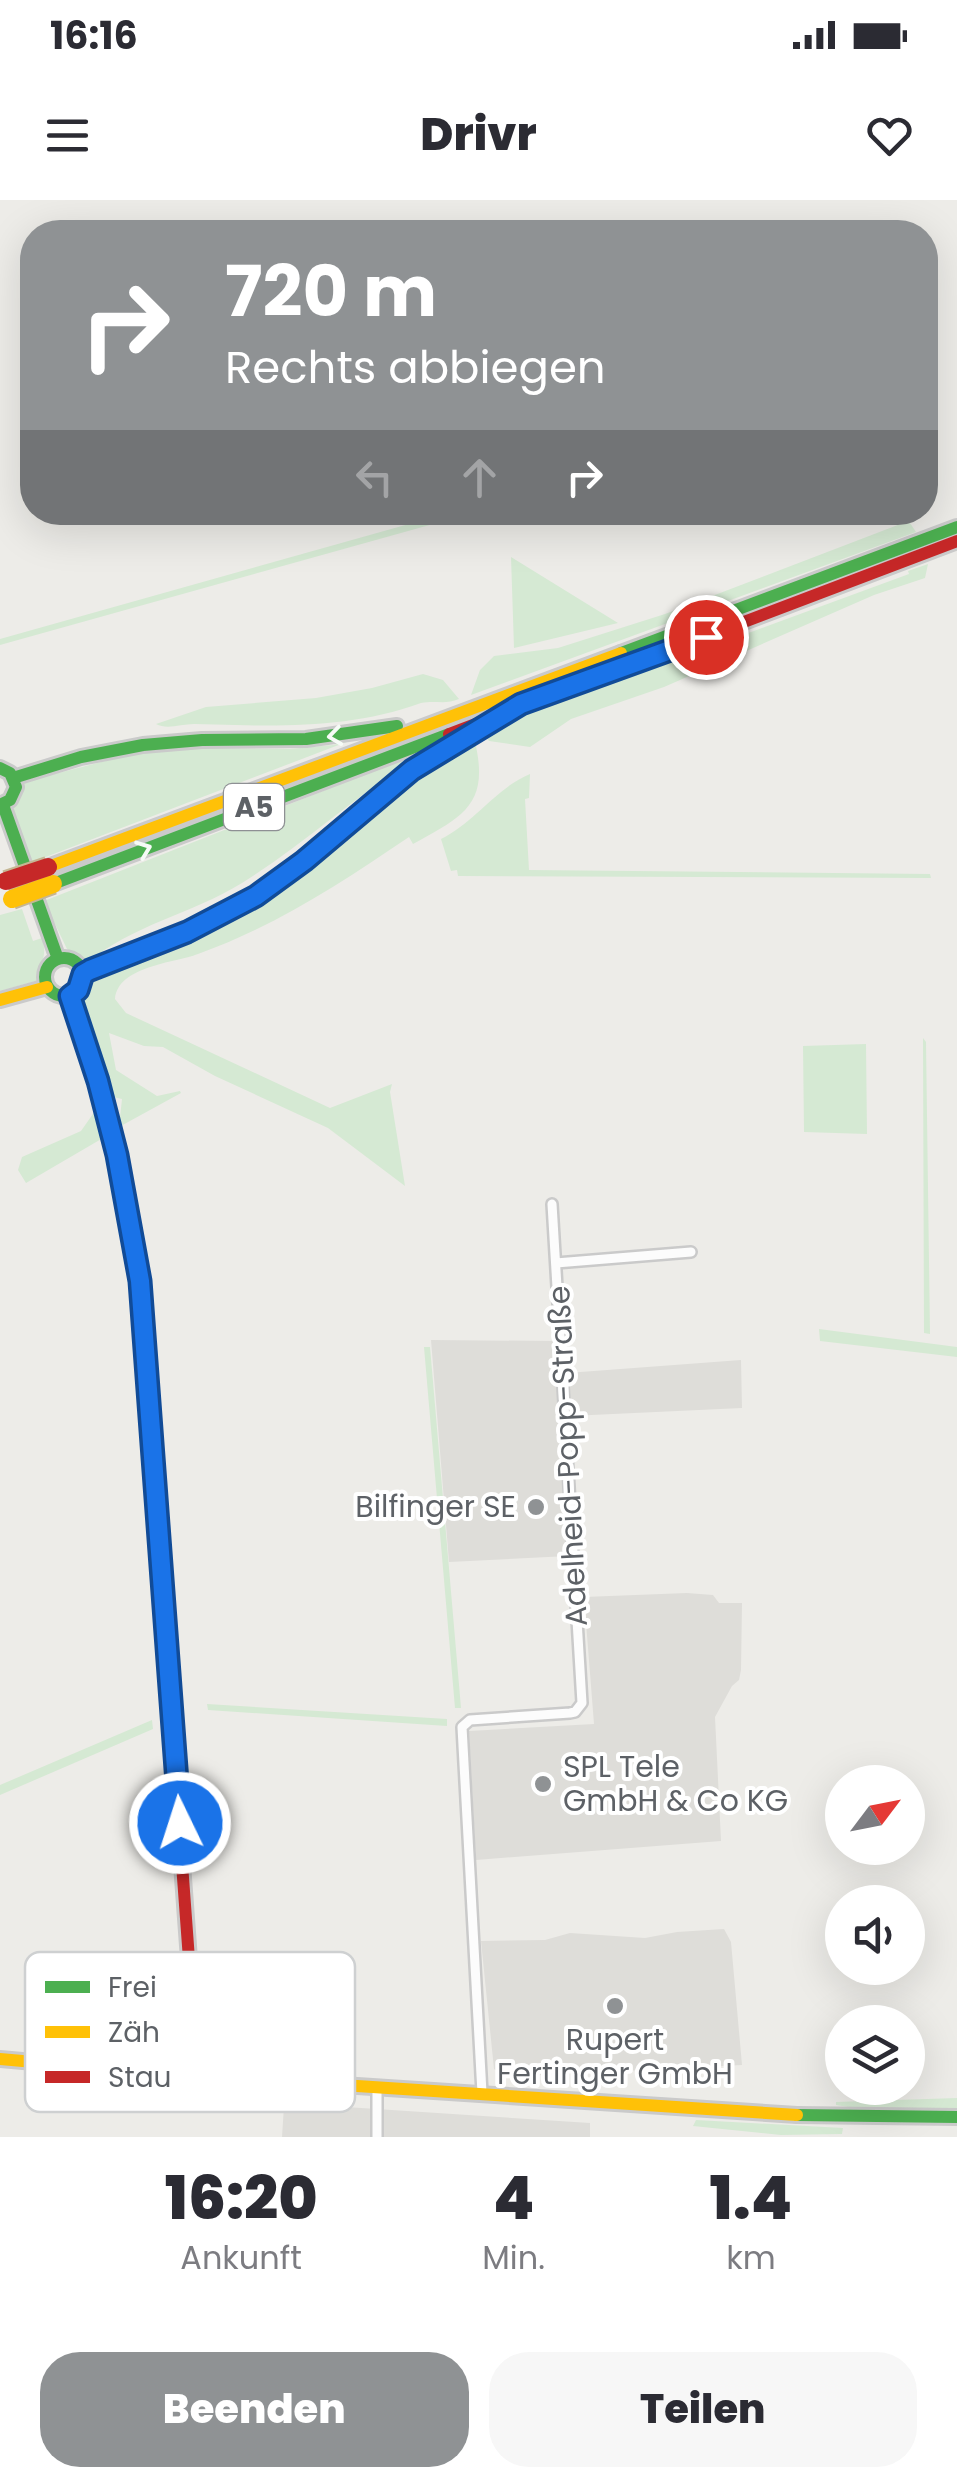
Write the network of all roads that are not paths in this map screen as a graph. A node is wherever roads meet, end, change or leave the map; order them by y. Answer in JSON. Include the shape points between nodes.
{"nodes":[{"id":1,"x":957,"y":527,"type":"edge"},
{"id":2,"x":957,"y":541,"type":"edge"},
{"id":3,"x":521,"y":704,"type":"junction"},
{"id":4,"x":432,"y":721,"type":"junction"},
{"id":5,"x":7,"y":773,"type":"edge"},
{"id":6,"x":1,"y":805,"type":"edge"},
{"id":7,"x":51,"y":875,"type":"junction"},
{"id":8,"x":5,"y":892,"type":"edge"},
{"id":9,"x":58,"y":959,"type":"junction"},
{"id":10,"x":83,"y":974,"type":"junction"},
{"id":11,"x":48,"y":987,"type":"junction"},
{"id":12,"x":70,"y":996,"type":"junction"},
{"id":13,"x":0,"y":1000,"type":"edge"},
{"id":14,"x":552,"y":1204,"type":"dead end"},
{"id":15,"x":691,"y":1252,"type":"dead end"},
{"id":16,"x":556,"y":1263,"type":"junction"},
{"id":17,"x":186,"y":1910,"type":"junction"},
{"id":18,"x":189,"y":1952,"type":"edge"},
{"id":19,"x":195,"y":1952,"type":"edge"},
{"id":20,"x":0,"y":2059,"type":"edge"},
{"id":21,"x":25,"y":2061,"type":"edge"},
{"id":22,"x":355,"y":2086,"type":"edge"},
{"id":23,"x":377,"y":2088,"type":"junction"},
{"id":24,"x":482,"y":2093,"type":"junction"},
{"id":25,"x":957,"y":2117,"type":"edge"},
{"id":26,"x":377,"y":2137,"type":"edge"}],
"edges":[{"from":1,"to":4,"type":"main road","number":"A5"},
{"from":2,"to":3,"type":"main road","number":"A5"},
{"from":7,"to":3,"type":"main road","number":"A5","one_way":true},
{"from":3,"to":10,"type":"main road","via":[[412,770],[256,896]]},
{"from":4,"to":5,"type":"main road","one_way":true,"via":[[306,740],[143,745]]},
{"from":4,"to":7,"type":"main road","number":"A5"},
{"from":5,"to":6,"type":"main road","via":[[15,792]]},
{"from":6,"to":9,"type":"main road"},
{"from":7,"to":8,"type":"main road","number":"A5","bridge":true},
{"from":9,"to":10,"type":"main road","via":[[74,961]]},
{"from":9,"to":11,"type":"main road","via":[[46,970]]},
{"from":10,"to":12,"type":"main road","via":[[82,986]]},
{"from":11,"to":12,"type":"main road"},
{"from":11,"to":13,"type":"main road"},
{"from":12,"to":17,"type":"main road","via":[[117,1155],[140,1281]]},
{"from":14,"to":16,"type":"street","name":"Adelheid-Popp-Straße"},
{"from":15,"to":16,"type":"street"},
{"from":16,"to":24,"type":"street","name":"Adelheid-Popp-Straße","via":[[582,1694],[570,1713],[470,1720],[461,1732]]},
{"from":17,"to":18,"type":"main road"},
{"from":17,"to":19,"type":"main road"},
{"from":20,"to":21,"type":"main road"},
{"from":22,"to":23,"type":"main road"},
{"from":23,"to":24,"type":"main road"},
{"from":23,"to":26,"type":"street"},
{"from":24,"to":25,"type":"main road","via":[[798,2115]]}]}
